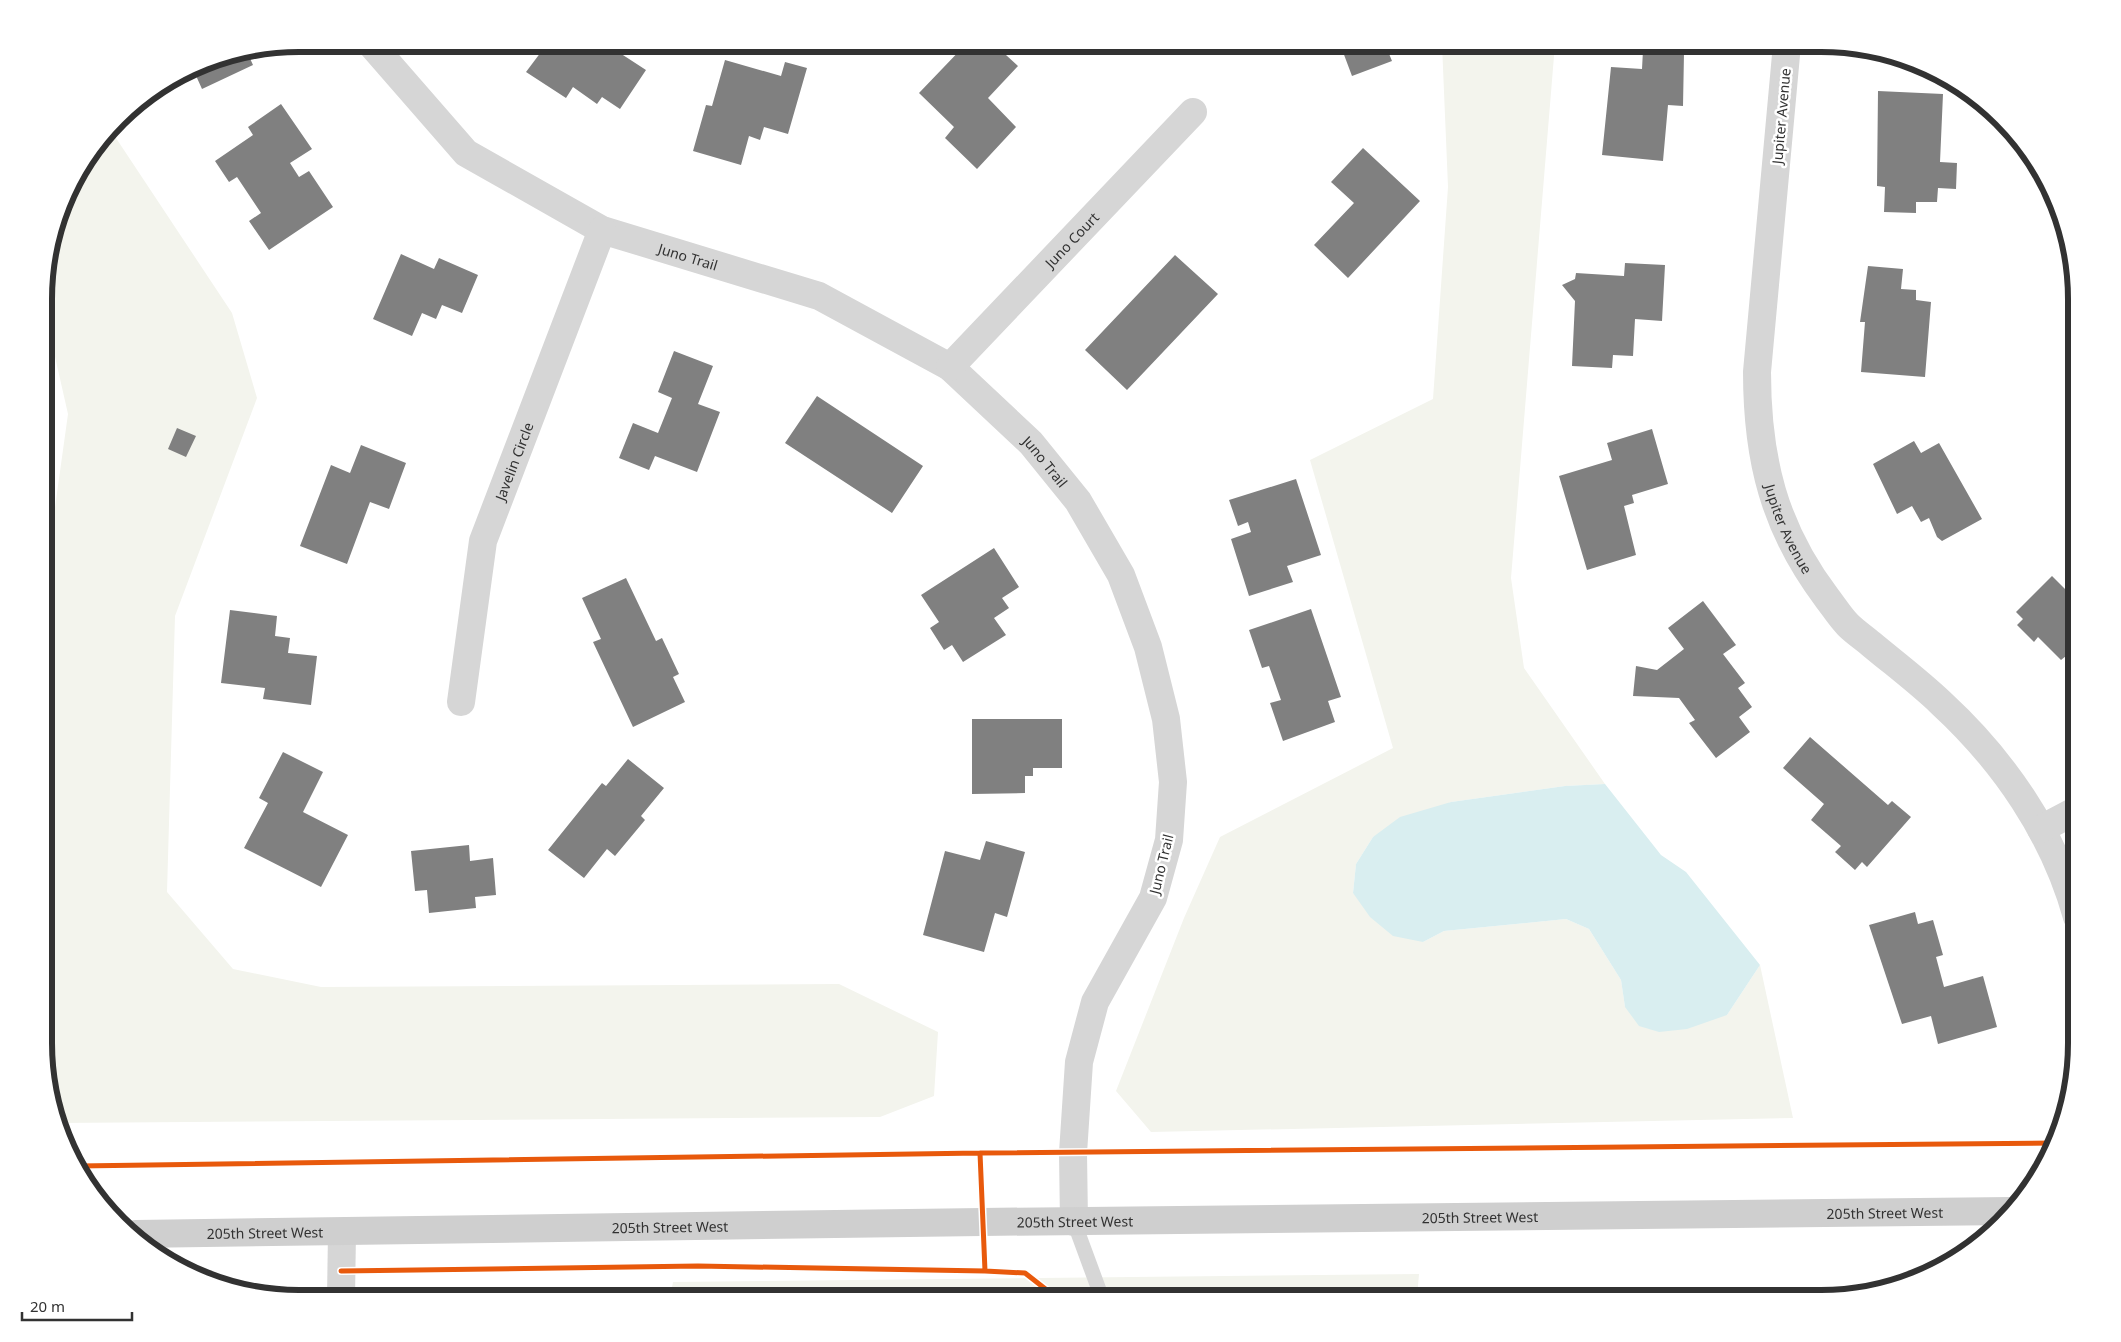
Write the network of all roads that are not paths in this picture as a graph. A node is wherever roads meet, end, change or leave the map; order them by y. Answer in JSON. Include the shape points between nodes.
{"nodes":[{"id":1,"x":378,"y":52,"type":"edge"},
{"id":2,"x":1786,"y":52,"type":"edge"},
{"id":3,"x":1193,"y":112,"type":"dead end"},
{"id":4,"x":602,"y":230,"type":"junction"},
{"id":5,"x":950,"y":367,"type":"junction"},
{"id":6,"x":461,"y":702,"type":"dead end"},
{"id":7,"x":2068,"y":815,"type":"edge"},
{"id":8,"x":2041,"y":829,"type":"junction"},
{"id":9,"x":2068,"y":893,"type":"edge"},
{"id":10,"x":2001,"y":1211,"type":"edge"},
{"id":11,"x":1074,"y":1222,"type":"junction"},
{"id":12,"x":342,"y":1232,"type":"junction"},
{"id":13,"x":144,"y":1234,"type":"edge"},
{"id":14,"x":341,"y":1290,"type":"edge"},
{"id":15,"x":1099,"y":1290,"type":"edge"}],
"edges":[{"from":1,"to":4,"type":"street","name":"Juno Trail","via":[[466,153]]},
{"from":2,"to":8,"type":"street","name":"Jupiter Avenue","via":[[1757,372],[1761,446],[1778,512],[1807,572],[1848,625],[1940,702],[1979,741],[2012,782]]},
{"from":3,"to":5,"type":"street","name":"Juno Court"},
{"from":4,"to":5,"type":"street","name":"Juno Trail","via":[[819,296]]},
{"from":4,"to":6,"type":"street","name":"Javelin Circle","via":[[483,540]]},
{"from":5,"to":11,"type":"street","name":"Juno Trail","via":[[1031,443],[1078,501],[1121,575],[1148,646],[1166,719],[1173,782],[1168,840],[1153,898],[1095,1002],[1079,1062],[1073,1153]]},
{"from":7,"to":8,"type":"street"},
{"from":8,"to":9,"type":"street","name":"Jupiter Avenue"},
{"from":10,"to":11,"type":"street","name":"205th Street West"},
{"from":11,"to":12,"type":"street","name":"205th Street West"},
{"from":11,"to":15,"type":"lane"},
{"from":12,"to":13,"type":"street","name":"205th Street West"},
{"from":12,"to":14,"type":"street"}]}
